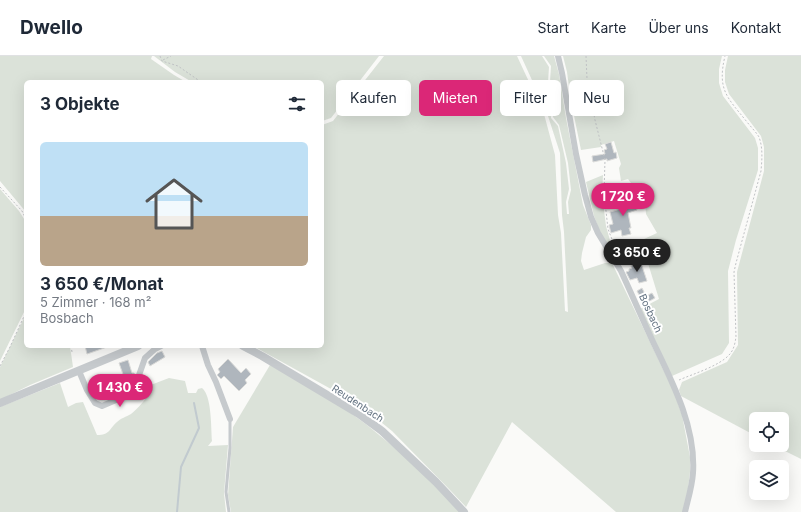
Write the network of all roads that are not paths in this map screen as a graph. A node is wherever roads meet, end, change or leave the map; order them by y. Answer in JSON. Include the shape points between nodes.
{"nodes":[{"id":1,"x":558,"y":56,"type":"edge"},
{"id":2,"x":133,"y":348,"type":"edge"},
{"id":3,"x":157,"y":348,"type":"edge"},
{"id":4,"x":203,"y":348,"type":"edge"},
{"id":5,"x":247,"y":348,"type":"edge"},
{"id":6,"x":79,"y":371,"type":"junction"},
{"id":7,"x":0,"y":404,"type":"edge"},
{"id":8,"x":230,"y":419,"type":"joint"},
{"id":9,"x":229,"y":512,"type":"edge"},
{"id":10,"x":464,"y":512,"type":"edge"},
{"id":11,"x":685,"y":512,"type":"edge"}],
"edges":[{"from":1,"to":11,"type":"street","name":"Bosbach","via":[[584,195],[591,217],[621,271],[673,383],[685,417],[693,472]]},
{"from":2,"to":6,"type":"street"},
{"from":3,"to":6,"type":"street","via":[[145,358],[138,378],[121,389],[116,400],[102,406],[95,403]]},
{"from":4,"to":8,"type":"street"},
{"from":5,"to":10,"type":"street","name":"Reudenbach","via":[[376,426]]},
{"from":6,"to":7,"type":"street"},
{"from":8,"to":9,"type":"lane","via":[[226,492]]}]}
